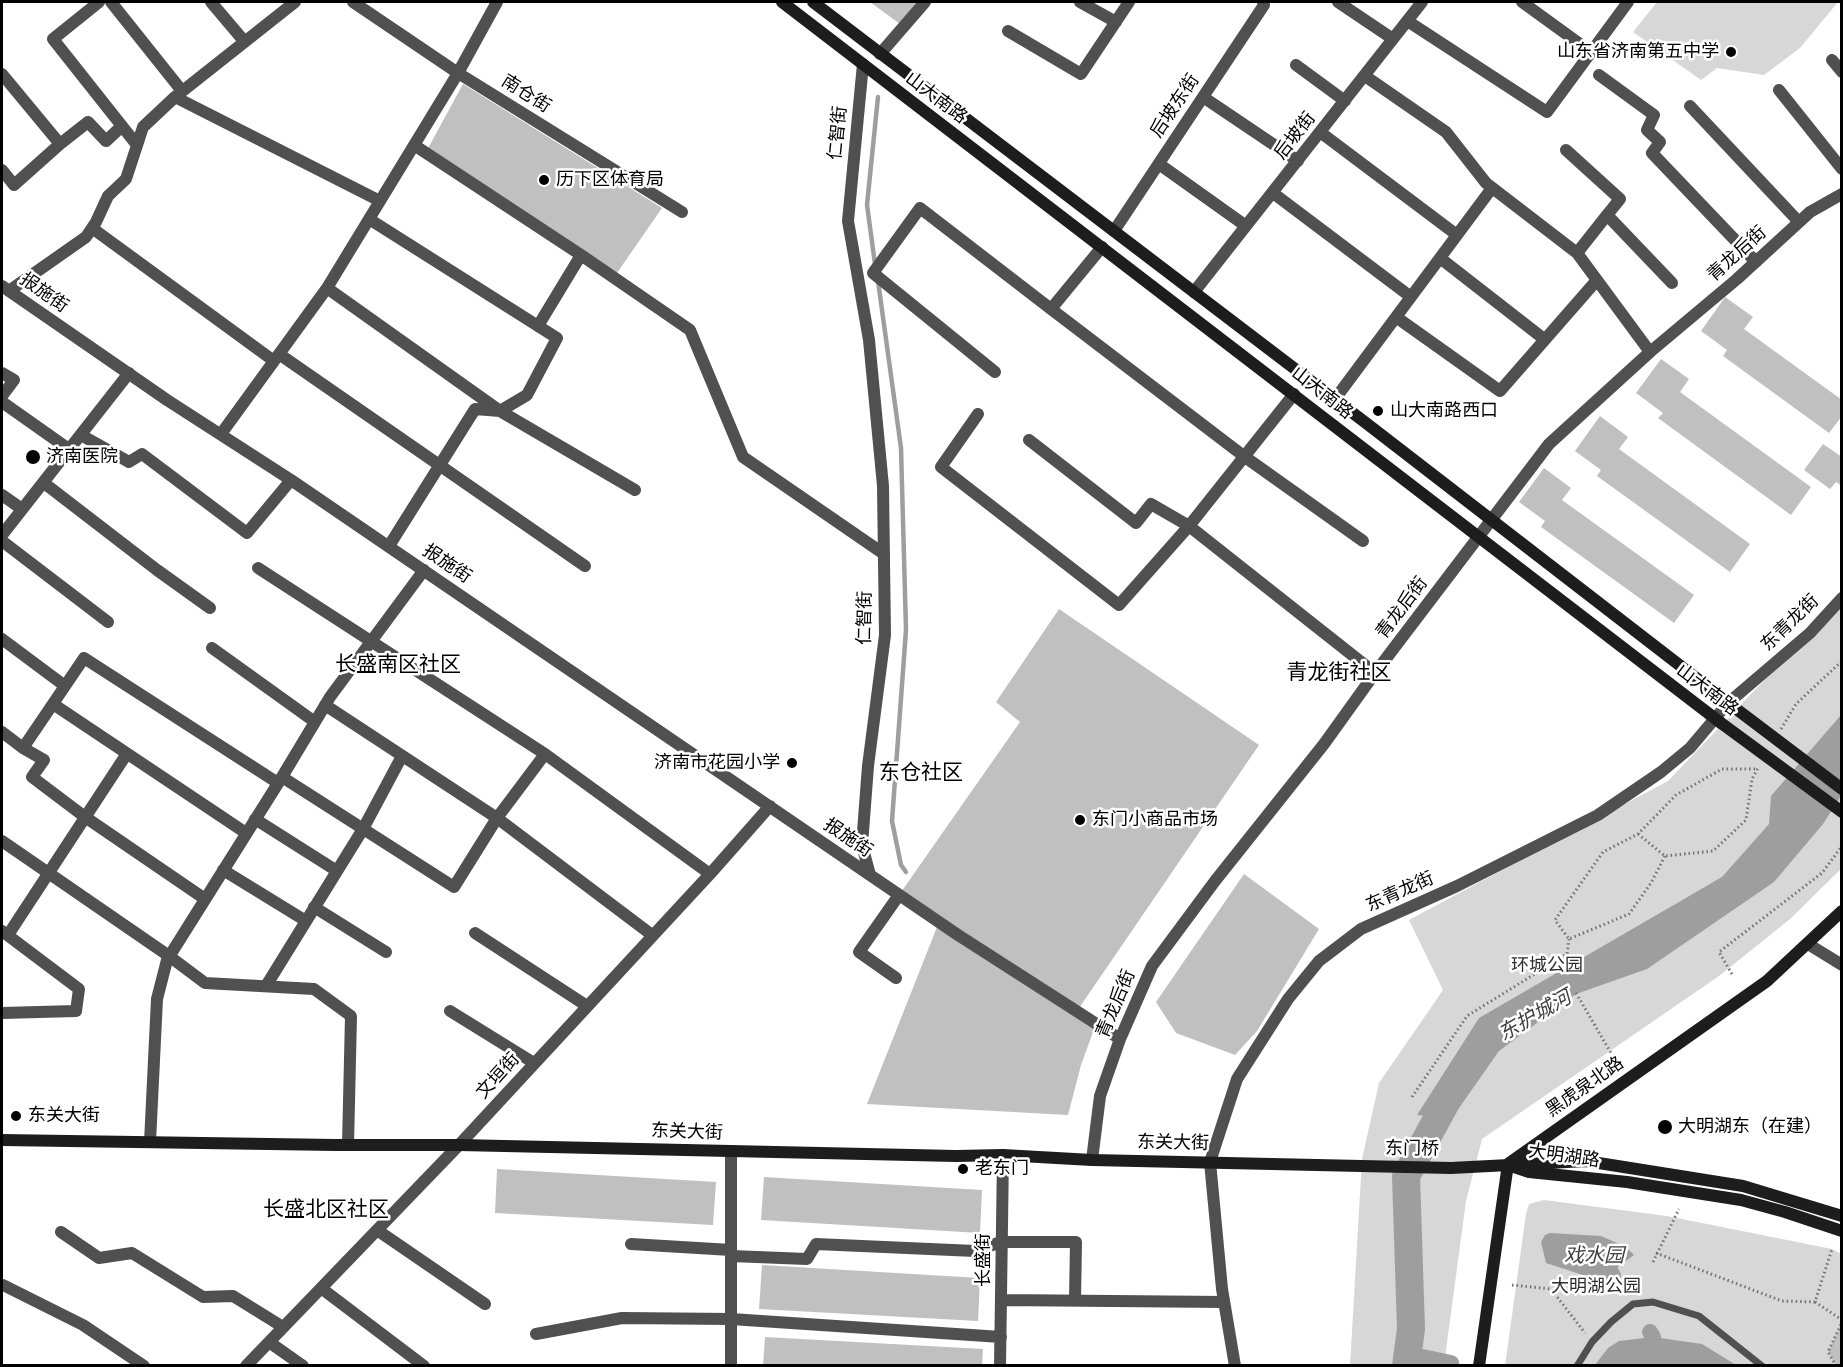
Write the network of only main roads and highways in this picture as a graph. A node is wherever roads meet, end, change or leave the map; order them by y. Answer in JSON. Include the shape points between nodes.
{"nodes":[{"id":1,"x":782,"y":2,"type":"edge"},
{"id":2,"x":813,"y":2,"type":"edge"},
{"id":3,"x":1842,"y":789,"type":"edge"},
{"id":4,"x":1842,"y":812,"type":"edge"},
{"id":5,"x":1842,"y":911,"type":"edge"},
{"id":6,"x":2,"y":1140,"type":"edge"},
{"id":7,"x":1508,"y":1164,"type":"junction"},
{"id":8,"x":1371,"y":1167,"type":"joint"},
{"id":9,"x":1842,"y":1216,"type":"edge"},
{"id":10,"x":1842,"y":1231,"type":"edge"},
{"id":11,"x":1479,"y":1365,"type":"edge"}],
"edges":[{"from":1,"to":4,"type":"main road","name":"山大南路","bridge":true,"via":[[1717,721]]},
{"from":2,"to":3,"type":"main road","name":"山大南路","bridge":true},
{"from":5,"to":7,"type":"main road","name":"黑虎泉北路","via":[[1767,981]]},
{"from":6,"to":8,"type":"main road","name":"东关大街","via":[[1003,1155]]},
{"from":7,"to":8,"type":"main road","name":"东门桥"},
{"from":7,"to":9,"type":"main road","name":"大明湖路","via":[[1586,1161],[1743,1186]]},
{"from":7,"to":10,"type":"main road","name":"大明湖路","via":[[1529,1172],[1741,1200]]},
{"from":7,"to":11,"type":"main road"}]}
